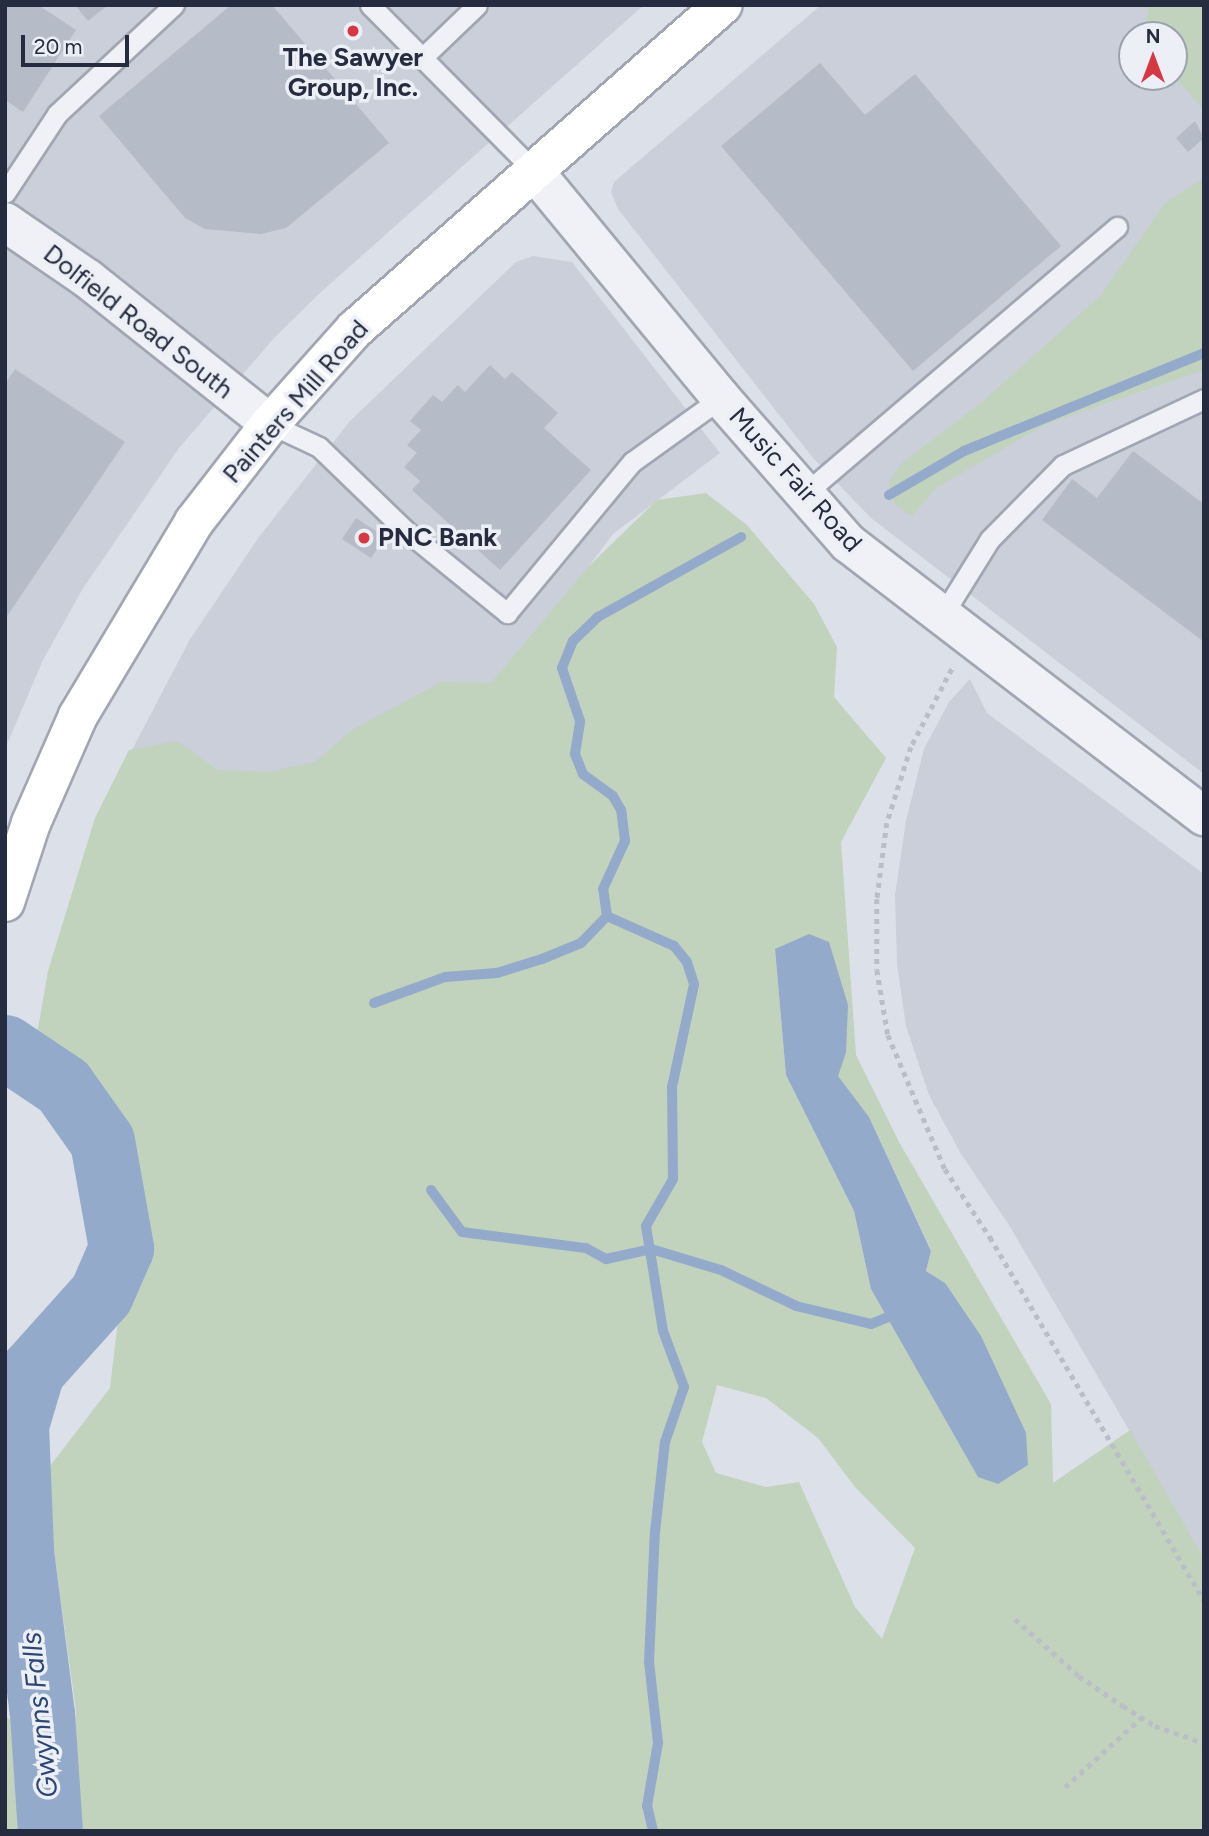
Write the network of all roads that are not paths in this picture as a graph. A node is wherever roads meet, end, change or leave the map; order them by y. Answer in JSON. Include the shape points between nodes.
{"nodes":[{"id":1,"x":174,"y":5,"type":"edge"},
{"id":2,"x":370,"y":5,"type":"edge"},
{"id":3,"x":477,"y":5,"type":"edge"},
{"id":4,"x":722,"y":5,"type":"edge"},
{"id":5,"x":422,"y":58,"type":"junction"},
{"id":6,"x":533,"y":170,"type":"junction"},
{"id":7,"x":5,"y":193,"type":"edge"},
{"id":8,"x":5,"y":222,"type":"edge"},
{"id":9,"x":1116,"y":227,"type":"dead end"},
{"id":10,"x":720,"y":398,"type":"junction"},
{"id":11,"x":1204,"y":399,"type":"edge"},
{"id":12,"x":270,"y":424,"type":"junction"},
{"id":13,"x":803,"y":495,"type":"junction"},
{"id":14,"x":942,"y":616,"type":"junction"},
{"id":15,"x":1204,"y":816,"type":"edge"},
{"id":16,"x":5,"y":902,"type":"edge"}],
"edges":[{"from":1,"to":7,"type":"lane","via":[[57,114]]},
{"from":2,"to":5,"type":"lane"},
{"from":3,"to":5,"type":"lane"},
{"from":4,"to":6,"type":"main road","name":"Painters Mill Road"},
{"from":5,"to":6,"type":"lane"},
{"from":6,"to":10,"type":"street","name":"Music Fair Road"},
{"from":6,"to":12,"type":"main road","name":"Painters Mill Road","via":[[355,329]]},
{"from":8,"to":12,"type":"street","name":"Dolfield Road South","via":[[88,279]]},
{"from":9,"to":13,"type":"lane"},
{"from":10,"to":12,"type":"lane","via":[[632,462],[507,613],[405,530],[319,447]]},
{"from":10,"to":13,"type":"street","name":"Music Fair Road"},
{"from":11,"to":14,"type":"lane","via":[[1063,465],[990,539]]},
{"from":12,"to":16,"type":"main road","name":"Painters Mill Road","via":[[194,522],[78,716],[31,822]]},
{"from":13,"to":14,"type":"street","name":"Music Fair Road","via":[[848,543]]},
{"from":14,"to":15,"type":"street","name":"Music Fair Road"}]}
